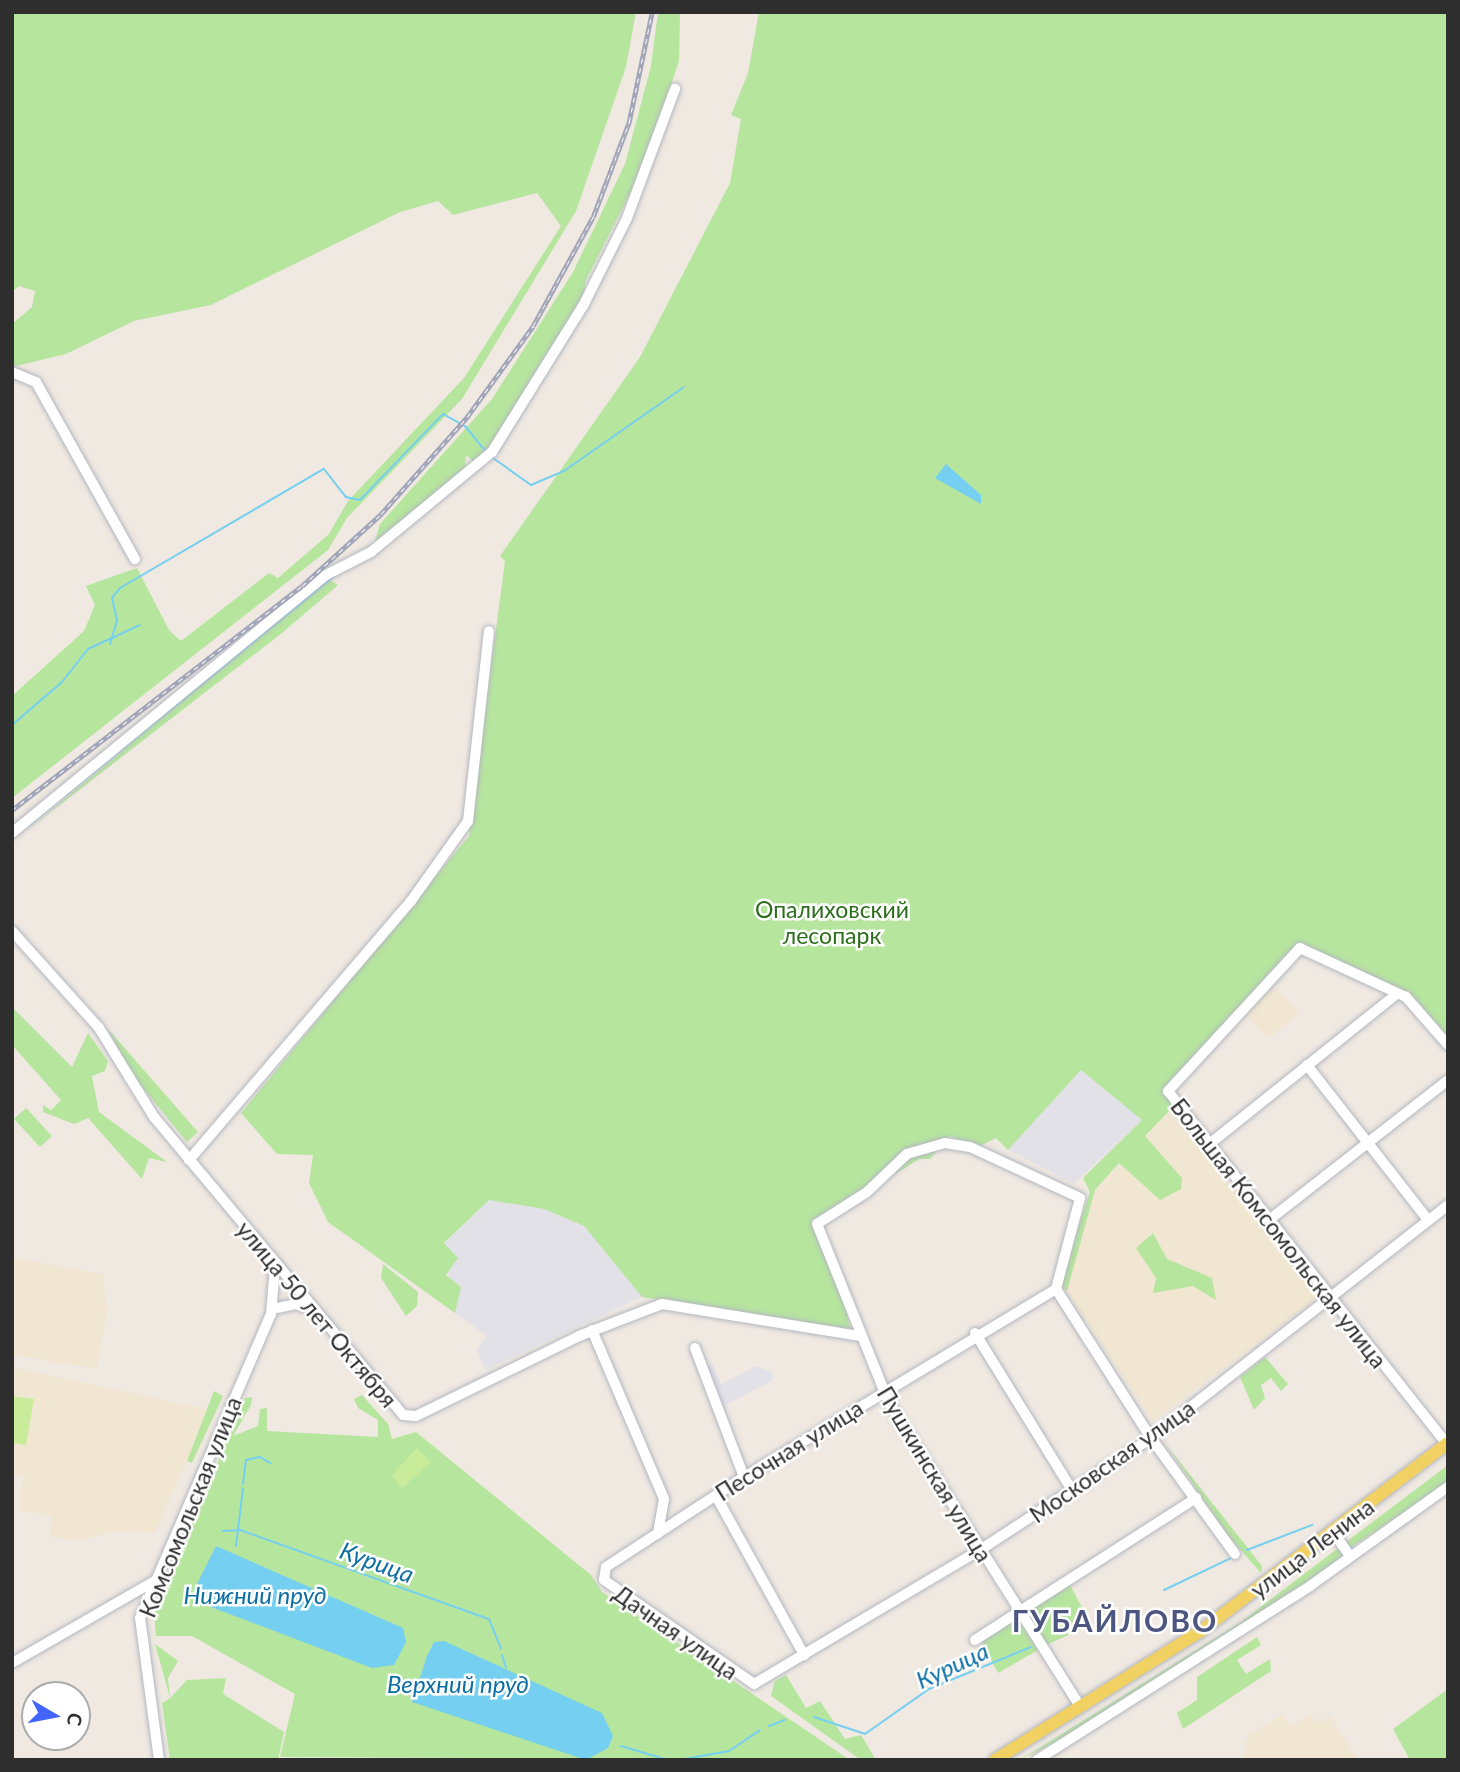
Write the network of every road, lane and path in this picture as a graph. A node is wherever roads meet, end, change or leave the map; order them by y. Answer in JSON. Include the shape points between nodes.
{"nodes":[{"id":1,"x":675,"y":89,"type":"dead end"},
{"id":2,"x":12,"y":372,"type":"edge"},
{"id":3,"x":135,"y":559,"type":"dead end"},
{"id":4,"x":489,"y":631,"type":"dead end"},
{"id":5,"x":12,"y":833,"type":"edge"},
{"id":6,"x":12,"y":931,"type":"edge"},
{"id":7,"x":1394,"y":996,"type":"junction"},
{"id":8,"x":1448,"y":1045,"type":"edge"},
{"id":9,"x":1307,"y":1065,"type":"junction"},
{"id":10,"x":1448,"y":1080,"type":"edge"},
{"id":11,"x":1368,"y":1143,"type":"junction"},
{"id":12,"x":1207,"y":1146,"type":"junction"},
{"id":13,"x":189,"y":1160,"type":"junction"},
{"id":14,"x":1448,"y":1205,"type":"edge"},
{"id":15,"x":1269,"y":1220,"type":"junction"},
{"id":16,"x":1428,"y":1220,"type":"junction"},
{"id":17,"x":272,"y":1260,"type":"junction"},
{"id":18,"x":1056,"y":1289,"type":"junction"},
{"id":19,"x":1332,"y":1296,"type":"junction"},
{"id":20,"x":272,"y":1309,"type":"junction"},
{"id":21,"x":311,"y":1310,"type":"junction"},
{"id":22,"x":592,"y":1330,"type":"junction"},
{"id":23,"x":975,"y":1334,"type":"junction"},
{"id":24,"x":860,"y":1336,"type":"junction"},
{"id":25,"x":695,"y":1348,"type":"dead end"},
{"id":26,"x":883,"y":1391,"type":"junction"},
{"id":27,"x":1151,"y":1438,"type":"junction"},
{"id":28,"x":1448,"y":1444,"type":"edge"},
{"id":29,"x":1448,"y":1453,"type":"edge"},
{"id":30,"x":744,"y":1477,"type":"junction"},
{"id":31,"x":1448,"y":1488,"type":"edge"},
{"id":32,"x":1072,"y":1490,"type":"junction"},
{"id":33,"x":716,"y":1496,"type":"junction"},
{"id":34,"x":1196,"y":1498,"type":"junction"},
{"id":35,"x":658,"y":1533,"type":"junction"},
{"id":36,"x":1338,"y":1539,"type":"junction"},
{"id":37,"x":980,"y":1550,"type":"junction"},
{"id":38,"x":1236,"y":1553,"type":"dead end"},
{"id":39,"x":1350,"y":1556,"type":"junction"},
{"id":40,"x":603,"y":1576,"type":"joint"},
{"id":41,"x":155,"y":1580,"type":"junction"},
{"id":42,"x":121,"y":1606,"type":"junction"},
{"id":43,"x":1020,"y":1613,"type":"junction"},
{"id":44,"x":140,"y":1618,"type":"junction"},
{"id":45,"x":975,"y":1640,"type":"dead end"},
{"id":46,"x":804,"y":1655,"type":"junction"},
{"id":47,"x":12,"y":1663,"type":"edge"},
{"id":48,"x":754,"y":1684,"type":"joint"},
{"id":49,"x":1080,"y":1706,"type":"junction"},
{"id":50,"x":159,"y":1760,"type":"edge"},
{"id":51,"x":995,"y":1760,"type":"edge"},
{"id":52,"x":1010,"y":1760,"type":"edge"},
{"id":53,"x":1037,"y":1760,"type":"edge"}],
"edges":[{"from":1,"to":5,"type":"street","via":[[627,218],[583,306],[492,452],[382,544],[326,575]]},
{"from":2,"to":3,"type":"street","via":[[36,382]]},
{"from":4,"to":13,"type":"street","via":[[468,821],[411,901]]},
{"from":6,"to":13,"type":"street","name":"улица 50 лет Октября","via":[[99,1028],[131,1087]]},
{"from":7,"to":8,"type":"street","via":[[1406,998]]},
{"from":7,"to":9,"type":"street"},
{"from":7,"to":12,"type":"street","name":"Большая Комсомольская улица","via":[[1300,948],[1168,1091]]},
{"from":9,"to":11,"type":"street"},
{"from":9,"to":12,"type":"street"},
{"from":10,"to":11,"type":"street"},
{"from":11,"to":15,"type":"street"},
{"from":11,"to":16,"type":"street"},
{"from":12,"to":15,"type":"street","name":"Большая Комсомольская улица"},
{"from":13,"to":17,"type":"street","name":"улица 50 лет Октября"},
{"from":14,"to":16,"type":"street","name":"Московская улица"},
{"from":15,"to":19,"type":"street","name":"Большая Комсомольская улица"},
{"from":16,"to":19,"type":"street","name":"Московская улица"},
{"from":17,"to":20,"type":"street","name":"Комсомольская улица"},
{"from":17,"to":21,"type":"street","name":"улица 50 лет Октября"},
{"from":18,"to":23,"type":"street","name":"Песочная улица"},
{"from":18,"to":24,"type":"street","name":"Пушкинская улица","via":[[1080,1198],[970,1147],[945,1143],[907,1154],[816,1228]]},
{"from":18,"to":27,"type":"street"},
{"from":19,"to":27,"type":"street","name":"Московская улица"},
{"from":19,"to":28,"type":"street","name":"Большая Комсомольская улица"},
{"from":20,"to":21,"type":"street","via":[[296,1304]]},
{"from":20,"to":41,"type":"street","name":"Комсомольская улица"},
{"from":21,"to":22,"type":"street","name":"улица 50 лет Октября","via":[[408,1416]]},
{"from":22,"to":24,"type":"street","name":"улица 50 лет Октября","via":[[662,1304]]},
{"from":22,"to":35,"type":"street","via":[[664,1499]]},
{"from":23,"to":26,"type":"street","name":"Песочная улица"},
{"from":23,"to":32,"type":"street"},
{"from":24,"to":26,"type":"street","name":"Пушкинская улица"},
{"from":25,"to":30,"type":"street"},
{"from":26,"to":30,"type":"street","name":"Песочная улица"},
{"from":26,"to":37,"type":"street","name":"Пушкинская улица"},
{"from":27,"to":32,"type":"street","name":"Московская улица"},
{"from":27,"to":34,"type":"street"},
{"from":28,"to":49,"type":"main road","name":"улица Ленина","via":[[1224,1615]]},
{"from":29,"to":36,"type":"main road","name":"улица Ленина"},
{"from":30,"to":33,"type":"street","name":"Песочная улица"},
{"from":31,"to":39,"type":"street"},
{"from":32,"to":37,"type":"street","name":"Московская улица"},
{"from":33,"to":35,"type":"street","name":"Песочная улица"},
{"from":33,"to":46,"type":"street"},
{"from":34,"to":38,"type":"street"},
{"from":34,"to":43,"type":"street"},
{"from":35,"to":40,"type":"street","name":"Песочная улица"},
{"from":36,"to":39,"type":"street"},
{"from":36,"to":52,"type":"main road","name":"улица Ленина","via":[[1195,1645]]},
{"from":37,"to":43,"type":"street","name":"Пушкинская улица"},
{"from":37,"to":46,"type":"street","name":"Московская улица"},
{"from":39,"to":53,"type":"street"},
{"from":40,"to":48,"type":"street","name":"Дачная улица","via":[[680,1638]]},
{"from":41,"to":42,"type":"street"},
{"from":41,"to":44,"type":"street","name":"Комсомольская улица"},
{"from":42,"to":44,"type":"street","via":[[132,1607]]},
{"from":42,"to":47,"type":"street"},
{"from":43,"to":45,"type":"street"},
{"from":43,"to":49,"type":"street","name":"Пушкинская улица"},
{"from":44,"to":50,"type":"street","name":"Комсомольская улица"},
{"from":46,"to":48,"type":"street","name":"Московская улица"},
{"from":49,"to":51,"type":"main road","name":"улица Ленина"}]}
